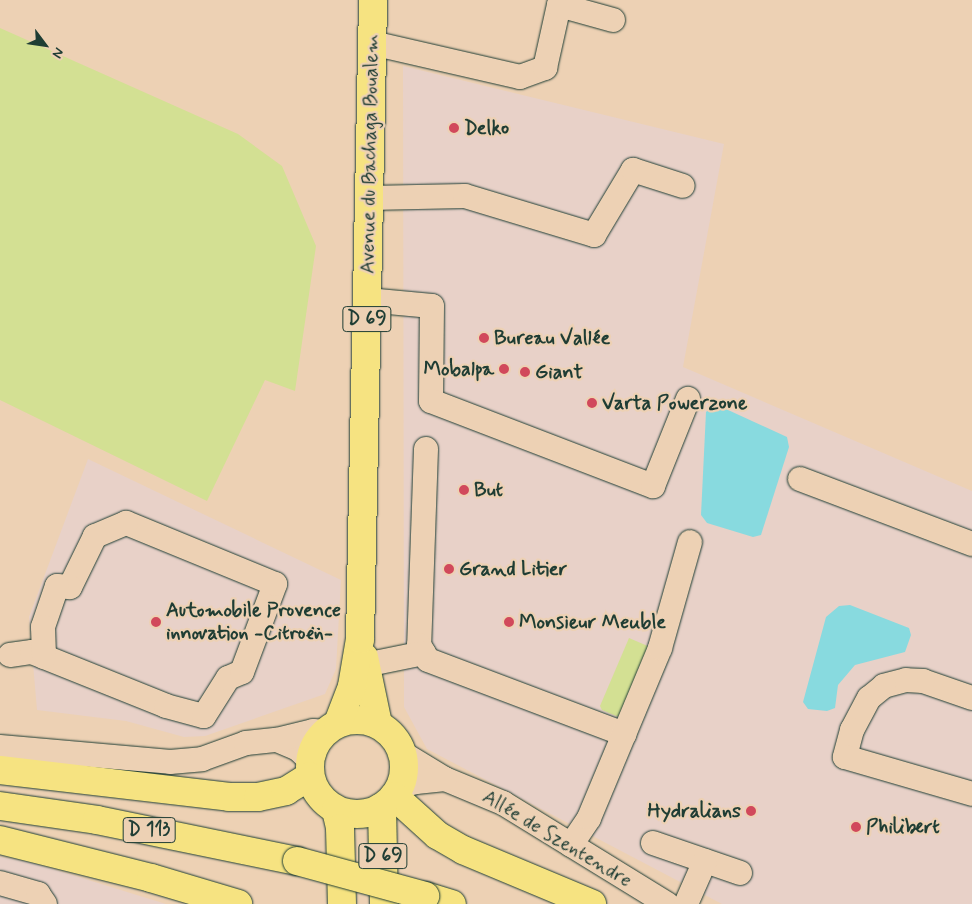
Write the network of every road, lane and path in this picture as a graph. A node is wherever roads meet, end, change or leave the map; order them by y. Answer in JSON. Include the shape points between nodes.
{"nodes":[{"id":1,"x":373,"y":0,"type":"edge"},
{"id":2,"x":614,"y":20,"type":"dead end"},
{"id":3,"x":372,"y":43,"type":"junction"},
{"id":4,"x":683,"y":186,"type":"dead end"},
{"id":5,"x":369,"y":198,"type":"junction"},
{"id":6,"x":367,"y":300,"type":"junction"},
{"id":7,"x":688,"y":399,"type":"dead end"},
{"id":8,"x":426,"y":449,"type":"dead end"},
{"id":9,"x":800,"y":479,"type":"dead end"},
{"id":10,"x":690,"y":542,"type":"dead end"},
{"id":11,"x":972,"y":544,"type":"edge"},
{"id":12,"x":360,"y":638,"type":"junction"},
{"id":13,"x":424,"y":653,"type":"junction"},
{"id":14,"x":10,"y":655,"type":"dead end"},
{"id":15,"x":44,"y":657,"type":"junction"},
{"id":16,"x":365,"y":665,"type":"junction"},
{"id":17,"x":972,"y":698,"type":"edge"},
{"id":18,"x":378,"y":724,"type":"junction"},
{"id":19,"x":331,"y":727,"type":"junction"},
{"id":20,"x":624,"y":734,"type":"junction"},
{"id":21,"x":277,"y":740,"type":"junction"},
{"id":22,"x":0,"y":747,"type":"edge"},
{"id":23,"x":402,"y":753,"type":"junction"},
{"id":24,"x":310,"y":768,"type":"junction"},
{"id":25,"x":0,"y":770,"type":"edge"},
{"id":26,"x":445,"y":780,"type":"junction"},
{"id":27,"x":972,"y":794,"type":"edge"},
{"id":28,"x":392,"y":796,"type":"junction"},
{"id":29,"x":0,"y":806,"type":"edge"},
{"id":30,"x":336,"y":810,"type":"junction"},
{"id":31,"x":0,"y":840,"type":"edge"},
{"id":32,"x":653,"y":843,"type":"dead end"},
{"id":33,"x":571,"y":845,"type":"junction"},
{"id":34,"x":705,"y":861,"type":"junction"},
{"id":35,"x":740,"y":873,"type":"dead end"},
{"id":36,"x":0,"y":883,"type":"edge"},
{"id":37,"x":45,"y":904,"type":"edge"},
{"id":38,"x":238,"y":904,"type":"edge"},
{"id":39,"x":342,"y":904,"type":"edge"},
{"id":40,"x":384,"y":904,"type":"edge"},
{"id":41,"x":452,"y":904,"type":"edge"},
{"id":42,"x":592,"y":904,"type":"edge"},
{"id":43,"x":667,"y":904,"type":"edge"},
{"id":44,"x":686,"y":904,"type":"edge"}],
"edges":[{"from":1,"to":3,"type":"main road","name":"Avenue du Bachaga Boualem","number":"D 69"},
{"from":2,"to":3,"type":"street","via":[[559,5],[545,68],[520,77]]},
{"from":3,"to":5,"type":"main road","name":"Avenue du Bachaga Boualem","number":"D 69"},
{"from":4,"to":5,"type":"street","via":[[633,170],[594,235],[465,196]]},
{"from":5,"to":6,"type":"main road","name":"Avenue du Bachaga Boualem","number":"D 69"},
{"from":6,"to":7,"type":"street","via":[[432,306],[431,401],[653,486]]},
{"from":6,"to":12,"type":"main road","name":"Avenue du Bachaga Boualem","number":"D 69"},
{"from":8,"to":13,"type":"street","via":[[419,645]]},
{"from":9,"to":11,"type":"street"},
{"from":10,"to":20,"type":"street","via":[[660,648]]},
{"from":12,"to":16,"type":"main road","number":"D 69"},
{"from":12,"to":19,"type":"main road","number":"D 69","via":[[352,686]]},
{"from":13,"to":16,"type":"street"},
{"from":13,"to":20,"type":"street","via":[[428,660]]},
{"from":14,"to":15,"type":"street","via":[[32,652]]},
{"from":15,"to":15,"type":"street","via":[[166,706],[204,716],[228,678],[242,672],[275,584],[126,522],[95,536],[70,587],[57,586],[43,627]]},
{"from":16,"to":18,"type":"main road","number":"D 69"},
{"from":17,"to":27,"type":"street","via":[[923,681],[906,680],[884,686],[869,698],[852,730],[845,757]]},
{"from":18,"to":19,"type":"main road","via":[[351,719]]},
{"from":18,"to":23,"type":"main road","via":[[397,741]]},
{"from":19,"to":21,"type":"street"},
{"from":19,"to":24,"type":"main road","via":[[315,744]]},
{"from":20,"to":33,"type":"street","via":[[588,818]]},
{"from":21,"to":22,"type":"street","via":[[246,743],[202,759],[170,762]]},
{"from":21,"to":24,"type":"street","via":[[298,749]]},
{"from":23,"to":26,"type":"street","name":"Allée de Szentendre"},
{"from":23,"to":28,"type":"main road","via":[[404,775]]},
{"from":24,"to":25,"type":"main road","via":[[286,791],[258,797],[229,797]]},
{"from":24,"to":30,"type":"main road","via":[[315,790]]},
{"from":26,"to":28,"type":"street","name":"Allée de Szentendre","via":[[416,782]]},
{"from":26,"to":33,"type":"street","name":"Allée de Szentendre","via":[[503,803]]},
{"from":28,"to":30,"type":"main road","via":[[358,814]]},
{"from":28,"to":40,"type":"main road","number":"D 69"},
{"from":28,"to":42,"type":"main road","via":[[437,835],[463,850]]},
{"from":29,"to":41,"type":"main road","number":"D 113","bridge":true,"via":[[97,820],[297,861]]},
{"from":30,"to":39,"type":"main road","number":"D 69","via":[[340,828]]},
{"from":31,"to":38,"type":"main road","via":[[151,878]]},
{"from":32,"to":34,"type":"street"},
{"from":33,"to":43,"type":"street","name":"Allée de Szentendre"},
{"from":34,"to":35,"type":"street"},
{"from":34,"to":44,"type":"street"},
{"from":36,"to":37,"type":"street","via":[[38,894]]}]}
